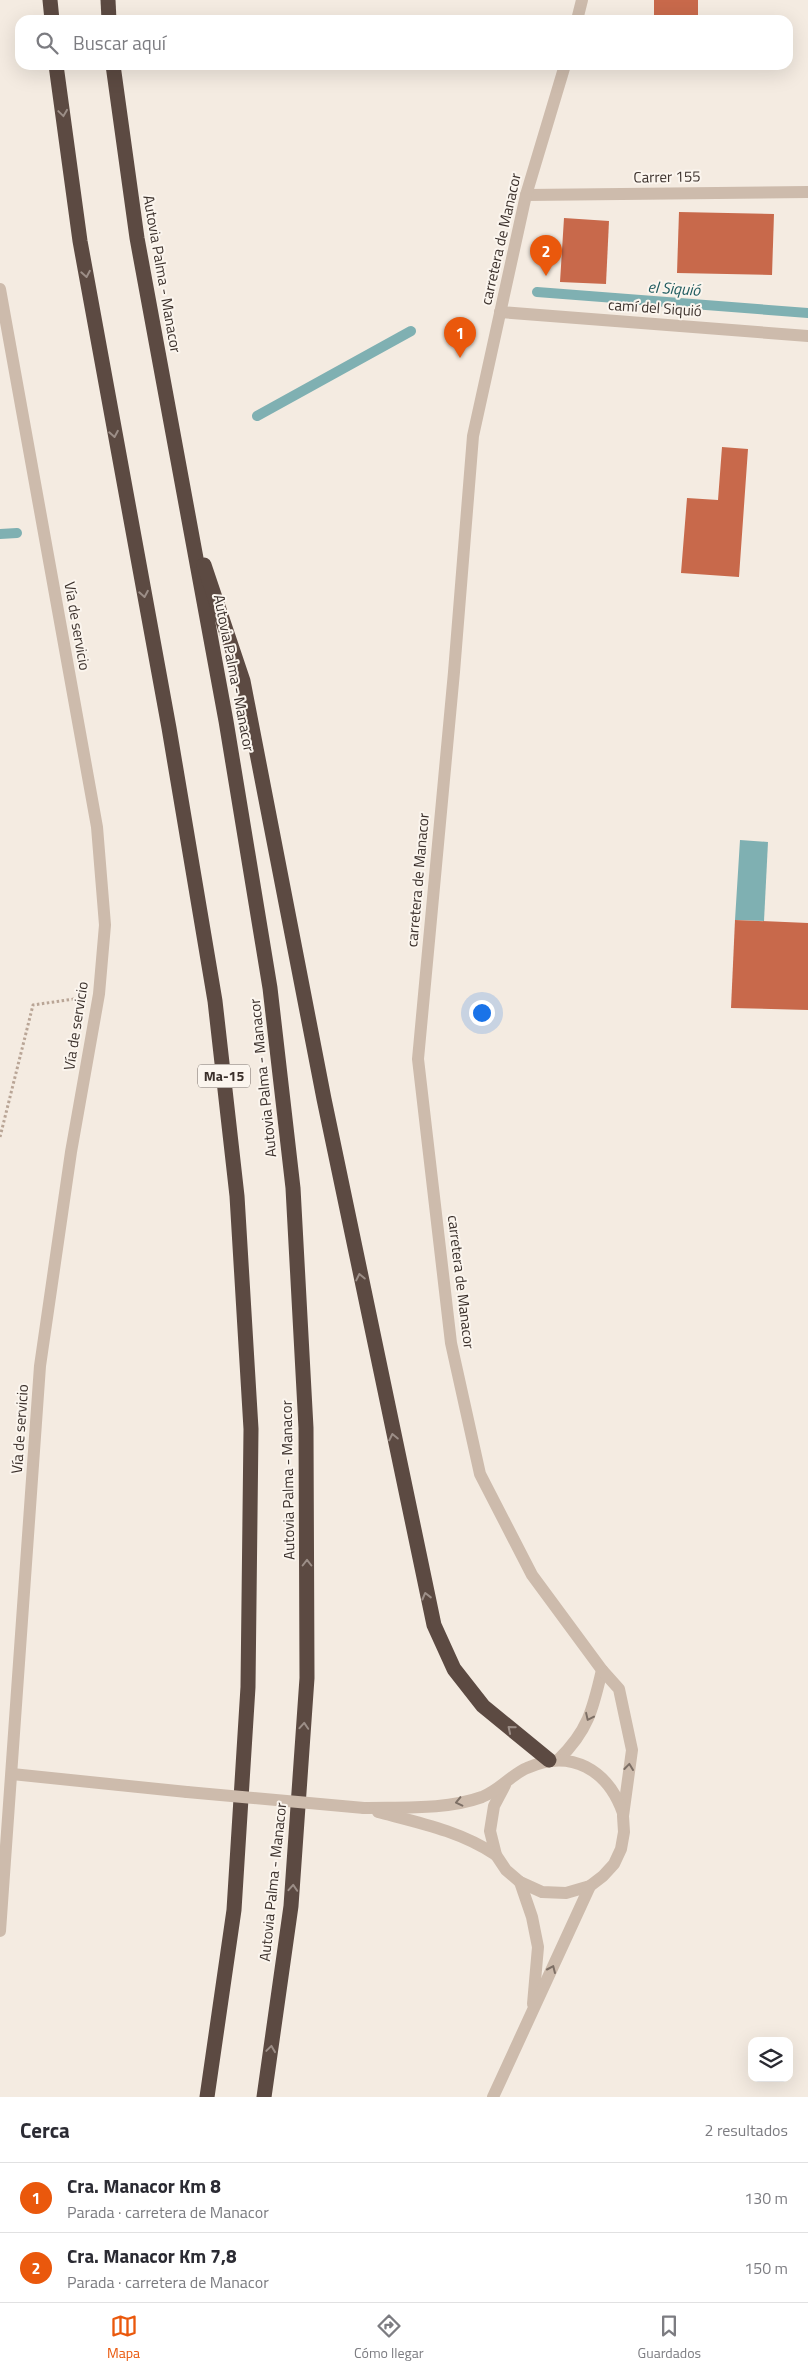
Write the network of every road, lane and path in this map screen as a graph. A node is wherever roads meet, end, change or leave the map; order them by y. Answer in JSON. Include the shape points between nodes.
{"nodes":[{"id":1,"x":50,"y":0,"type":"edge"},
{"id":2,"x":108,"y":0,"type":"edge"},
{"id":3,"x":582,"y":0,"type":"edge"},
{"id":4,"x":52,"y":15,"type":"edge"},
{"id":5,"x":109,"y":15,"type":"edge"},
{"id":6,"x":578,"y":15,"type":"edge"},
{"id":7,"x":57,"y":70,"type":"edge"},
{"id":8,"x":115,"y":70,"type":"edge"},
{"id":9,"x":564,"y":70,"type":"edge"},
{"id":10,"x":808,"y":192,"type":"edge"},
{"id":11,"x":526,"y":195,"type":"junction"},
{"id":12,"x":0,"y":289,"type":"edge"},
{"id":13,"x":500,"y":312,"type":"junction"},
{"id":14,"x":808,"y":336,"type":"edge"},
{"id":15,"x":186,"y":509,"type":"junction"},
{"id":16,"x":99,"y":994,"type":"junction"},
{"id":17,"x":0,"y":1137,"type":"edge"},
{"id":18,"x":602,"y":1670,"type":"junction"},
{"id":19,"x":554,"y":1760,"type":"junction"},
{"id":20,"x":12,"y":1774,"type":"junction"},
{"id":21,"x":505,"y":1785,"type":"junction"},
{"id":22,"x":364,"y":1808,"type":"junction"},
{"id":23,"x":623,"y":1816,"type":"junction"},
{"id":24,"x":496,"y":1855,"type":"junction"},
{"id":25,"x":520,"y":1882,"type":"junction"},
{"id":26,"x":590,"y":1886,"type":"junction"},
{"id":27,"x":0,"y":1931,"type":"edge"},
{"id":28,"x":532,"y":2014,"type":"junction"},
{"id":29,"x":207,"y":2097,"type":"edge"},
{"id":30,"x":264,"y":2097,"type":"edge"},
{"id":31,"x":493,"y":2097,"type":"edge"}],
"edges":[{"from":1,"to":4,"type":"highway"},
{"from":2,"to":5,"type":"highway"},
{"from":3,"to":6,"type":"street"},
{"from":7,"to":29,"type":"highway","number":"Ma-15","one_way":true,"via":[[80,241],[215,1001],[237,1196],[251,1429],[248,1687],[234,1910]]},
{"from":8,"to":15,"type":"highway","name":"Autovia Palma - Manacor","via":[[137,238]]},
{"from":9,"to":11,"type":"street","name":"carretera de Manacor"},
{"from":10,"to":11,"type":"street","name":"Carrer 155"},
{"from":11,"to":13,"type":"street","name":"carretera de Manacor"},
{"from":12,"to":16,"type":"street","name":"Vía de servicio","via":[[97,827],[105,925]]},
{"from":13,"to":14,"type":"street","name":"camí del Siquió"},
{"from":13,"to":18,"type":"street","name":"carretera de Manacor","via":[[473,436],[418,1060],[450,1343],[480,1474],[532,1575]]},
{"from":19,"to":15,"type":"highway","one_way":true,"via":[[483,1706],[454,1670],[434,1625],[324,1098],[243,681]]},
{"from":30,"to":15,"type":"highway","name":"Autovia Palma - Manacor","one_way":true,"via":[[291,1906],[307,1678],[306,1428],[293,1188],[270,988],[226,721]]},
{"from":16,"to":17,"type":"path","via":[[33,1005]]},
{"from":16,"to":20,"type":"street","name":"Vía de servicio","via":[[71,1152],[40,1366]]},
{"from":18,"to":19,"type":"street","one_way":true,"via":[[592,1714],[573,1745]]},
{"from":23,"to":18,"type":"street","name":"carretera de Manacor","one_way":true,"via":[[632,1750],[619,1689]]},
{"from":19,"to":21,"type":"street","via":[[525,1768]]},
{"from":19,"to":23,"type":"street","via":[[576,1763],[593,1770],[618,1798]]},
{"from":20,"to":22,"type":"street","bridge":true},
{"from":20,"to":27,"type":"street"},
{"from":21,"to":22,"type":"street","one_way":true,"via":[[481,1797],[446,1805]]},
{"from":21,"to":24,"type":"street","via":[[494,1806],[490,1831]]},
{"from":22,"to":24,"type":"street","via":[[442,1828],[474,1841]]},
{"from":23,"to":26,"type":"street","via":[[621,1848],[614,1864]]},
{"from":24,"to":25,"type":"street"},
{"from":25,"to":26,"type":"street","via":[[542,1892],[566,1893]]},
{"from":25,"to":28,"type":"street","via":[[538,1947]]},
{"from":28,"to":26,"type":"street","one_way":true},
{"from":28,"to":31,"type":"street"}]}
